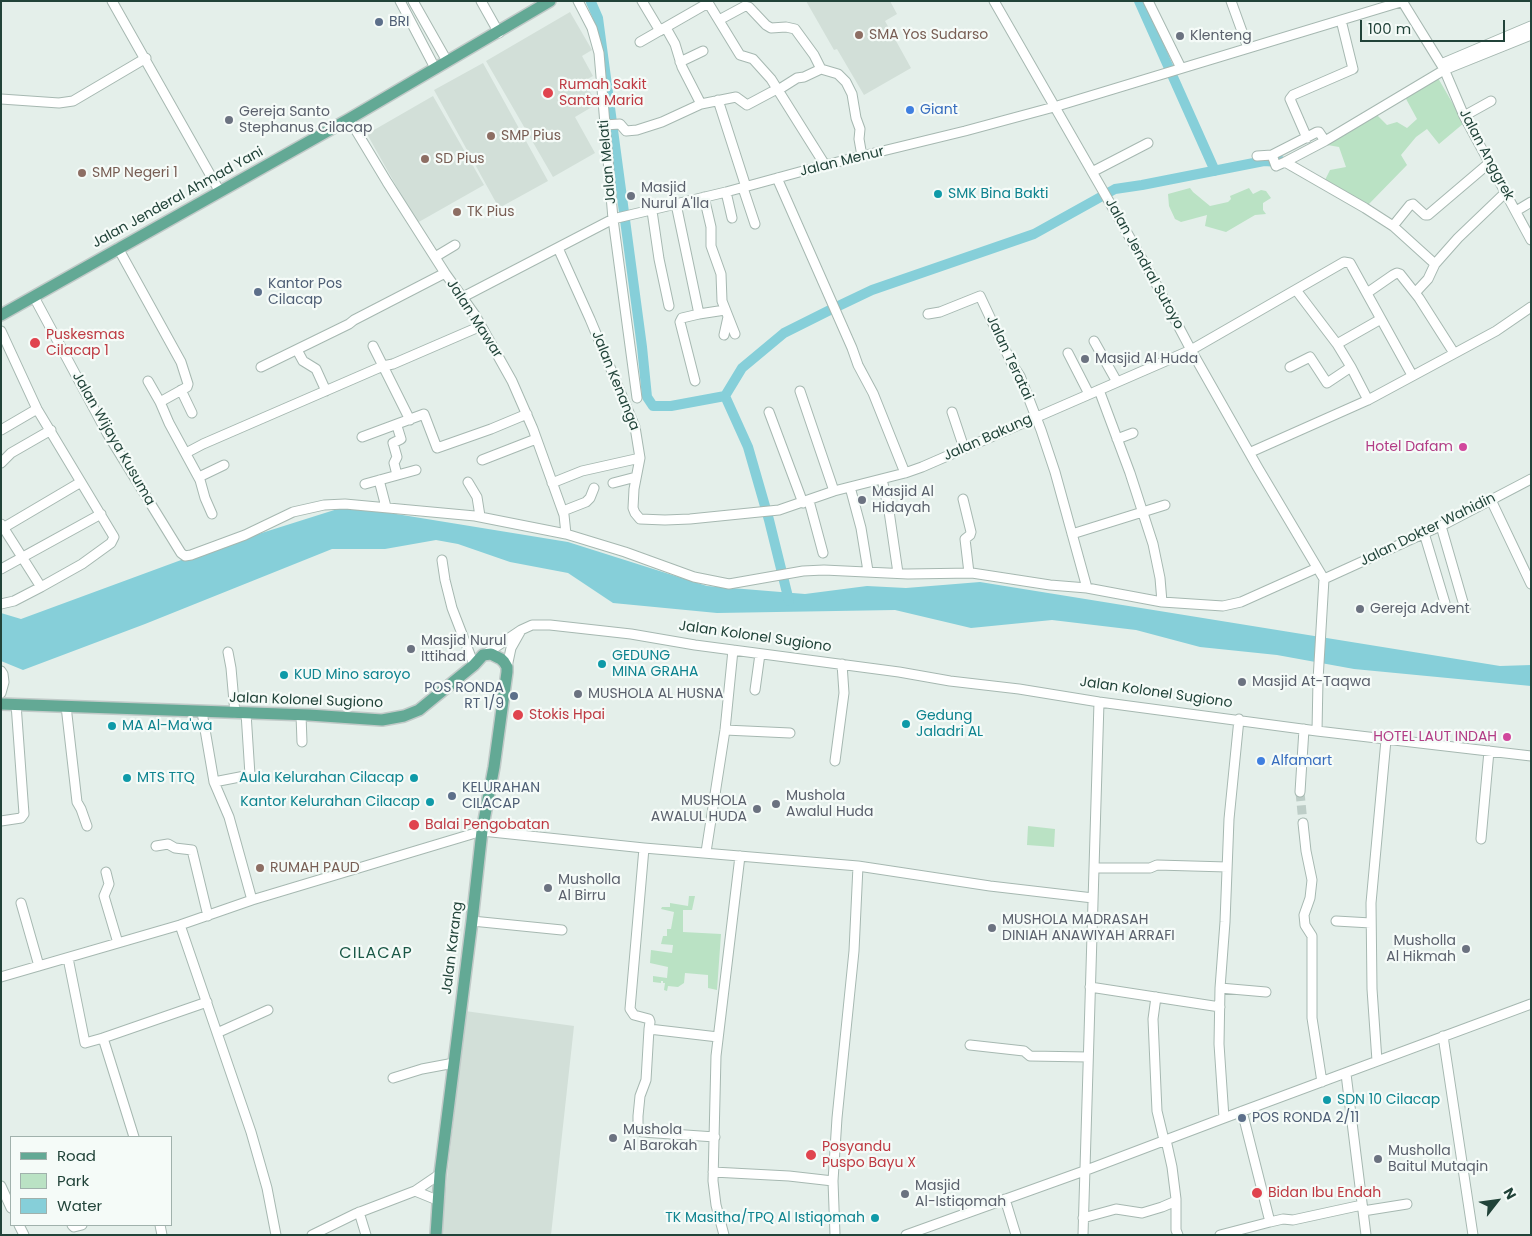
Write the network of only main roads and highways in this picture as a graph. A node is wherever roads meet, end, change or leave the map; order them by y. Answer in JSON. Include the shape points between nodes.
{"nodes":[{"id":1,"x":550,"y":1,"type":"edge"},
{"id":2,"x":1,"y":315,"type":"edge"},
{"id":3,"x":507,"y":667,"type":"joint"},
{"id":4,"x":1,"y":704,"type":"edge"},
{"id":5,"x":436,"y":1235,"type":"edge"}],
"edges":[{"from":1,"to":2,"type":"main road","name":"Jalan Jenderal Ahmad Yani","via":[[349,119]]},
{"from":3,"to":4,"type":"main road","name":"Jalan Kolonel Sugiono","via":[[501,659],[484,655],[419,710],[382,720]]},
{"from":3,"to":5,"type":"main road","name":"Jalan Karang","via":[[482,830],[440,1174]]}]}
